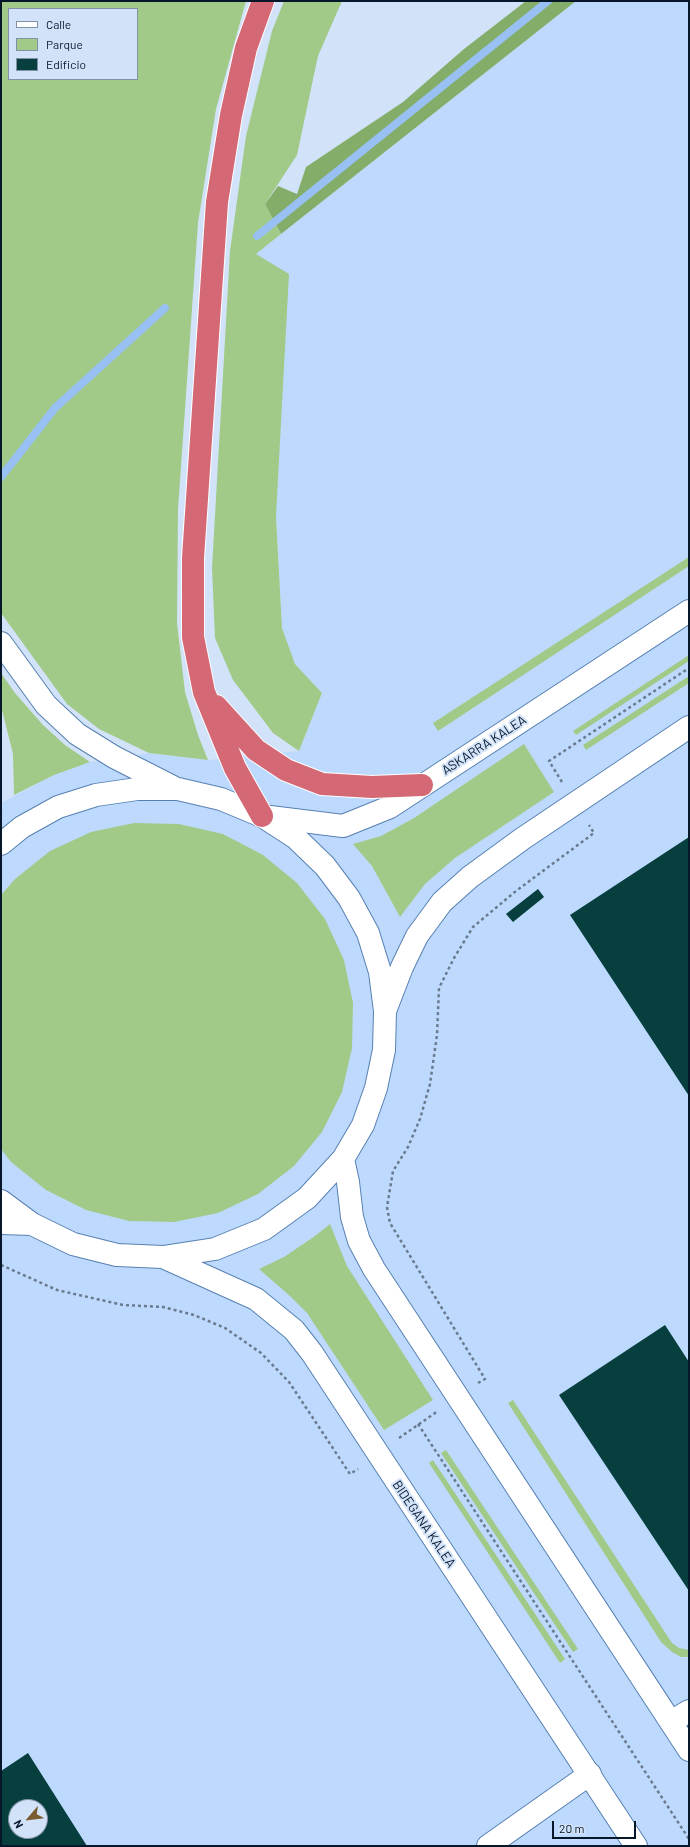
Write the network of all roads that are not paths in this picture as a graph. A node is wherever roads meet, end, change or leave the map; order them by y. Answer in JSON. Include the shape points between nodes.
{"nodes":[{"id":1,"x":263,"y":1,"type":"edge"},
{"id":2,"x":689,"y":611,"type":"edge"},
{"id":3,"x":1,"y":643,"type":"edge"},
{"id":4,"x":204,"y":692,"type":"junction"},
{"id":5,"x":689,"y":727,"type":"edge"},
{"id":6,"x":422,"y":785,"type":"junction"},
{"id":7,"x":178,"y":790,"type":"junction"},
{"id":8,"x":262,"y":816,"type":"junction"},
{"id":9,"x":1,"y":844,"type":"edge"},
{"id":10,"x":385,"y":1011,"type":"junction"},
{"id":11,"x":343,"y":1159,"type":"junction"},
{"id":12,"x":1,"y":1200,"type":"edge"},
{"id":13,"x":1,"y":1223,"type":"edge"},
{"id":14,"x":32,"y":1224,"type":"junction"},
{"id":15,"x":163,"y":1257,"type":"junction"},
{"id":16,"x":680,"y":1717,"type":"edge"},
{"id":17,"x":689,"y":1750,"type":"edge"},
{"id":18,"x":590,"y":1774,"type":"junction"},
{"id":19,"x":488,"y":1846,"type":"edge"},
{"id":20,"x":636,"y":1846,"type":"edge"}],
"edges":[{"from":1,"to":4,"type":"highway","via":[[244,56],[231,115],[217,202],[193,558],[193,637]]},
{"from":2,"to":6,"type":"street","name":"ASKARRA KALEA"},
{"from":3,"to":7,"type":"street","via":[[46,705],[77,734],[114,758]]},
{"from":4,"to":6,"type":"highway","via":[[256,750],[286,770],[322,784],[372,787]]},
{"from":4,"to":8,"type":"highway","via":[[235,768]]},
{"from":5,"to":10,"type":"street","via":[[575,802],[470,877],[442,902],[417,936]]},
{"from":6,"to":8,"type":"street","name":"ASKARRA KALEA","via":[[390,807],[343,826]]},
{"from":7,"to":8,"type":"street","via":[[222,799]]},
{"from":7,"to":9,"type":"street","via":[[137,789],[96,795],[58,807],[22,827]]},
{"from":8,"to":10,"type":"street","via":[[296,838],[325,866],[349,898],[368,933],[380,972]]},
{"from":10,"to":11,"type":"street","via":[[384,1050],[376,1088],[363,1125]]},
{"from":11,"to":15,"type":"street","via":[[307,1198],[264,1229],[215,1249]]},
{"from":11,"to":16,"type":"street","via":[[352,1217],[359,1241],[374,1269],[457,1398]]},
{"from":12,"to":14,"type":"street"},
{"from":13,"to":14,"type":"street"},
{"from":14,"to":15,"type":"street","via":[[73,1244],[117,1255]]},
{"from":15,"to":18,"type":"street","name":"BIDEGANA KALEA","via":[[256,1299],[294,1330],[312,1353]]},
{"from":16,"to":17,"type":"street"},
{"from":18,"to":19,"type":"street"},
{"from":18,"to":20,"type":"street","name":"BIDEGANA KALEA"}]}
